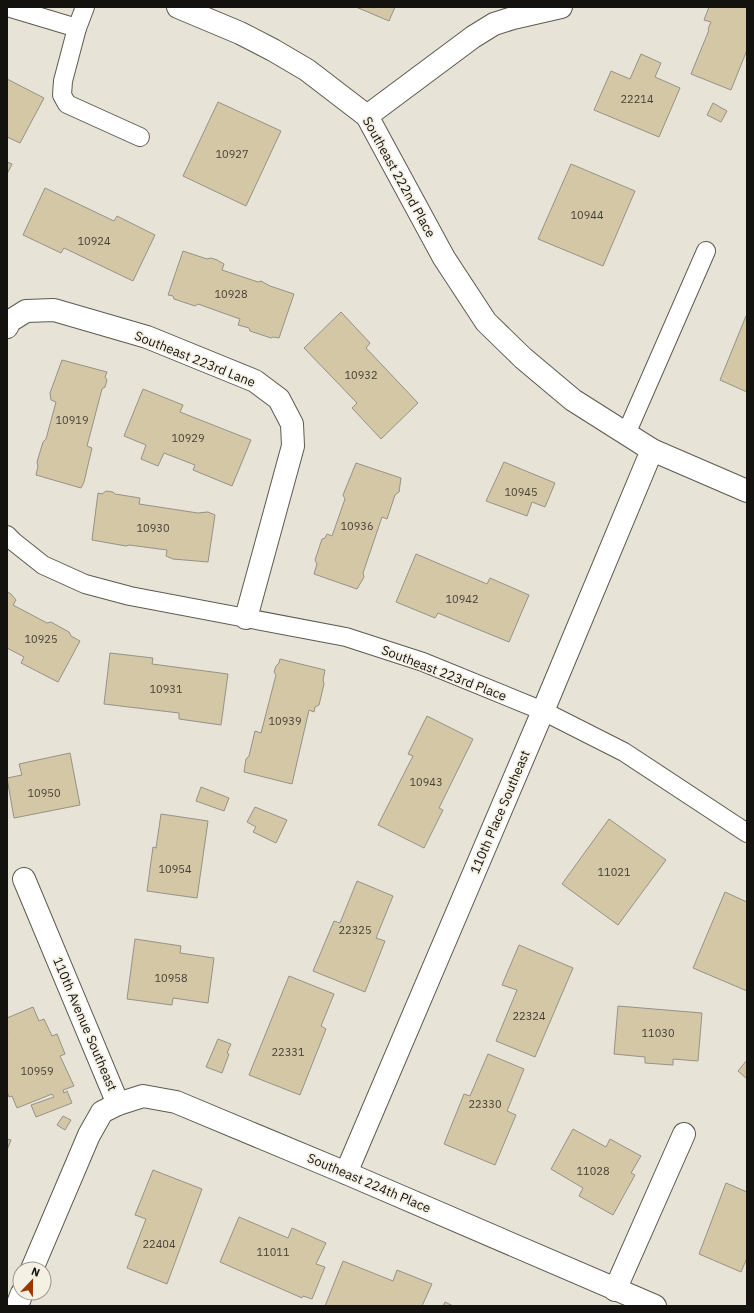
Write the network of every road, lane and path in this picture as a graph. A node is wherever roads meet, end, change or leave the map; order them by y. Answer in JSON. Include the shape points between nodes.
{"nodes":[{"id":1,"x":7,"y":7,"type":"edge"},
{"id":2,"x":85,"y":7,"type":"edge"},
{"id":3,"x":178,"y":7,"type":"edge"},
{"id":4,"x":561,"y":7,"type":"edge"},
{"id":5,"x":77,"y":28,"type":"junction"},
{"id":6,"x":367,"y":116,"type":"junction"},
{"id":7,"x":140,"y":137,"type":"dead end"},
{"id":8,"x":706,"y":251,"type":"dead end"},
{"id":9,"x":7,"y":327,"type":"edge"},
{"id":10,"x":626,"y":434,"type":"junction"},
{"id":11,"x":652,"y":450,"type":"junction"},
{"id":12,"x":747,"y":491,"type":"edge"},
{"id":13,"x":7,"y":535,"type":"edge"},
{"id":14,"x":246,"y":618,"type":"junction"},
{"id":15,"x":543,"y":712,"type":"junction"},
{"id":16,"x":747,"y":833,"type":"edge"},
{"id":17,"x":24,"y":878,"type":"dead end"},
{"id":18,"x":118,"y":1104,"type":"junction"},
{"id":19,"x":684,"y":1134,"type":"dead end"},
{"id":20,"x":346,"y":1173,"type":"junction"},
{"id":21,"x":35,"y":1261,"type":"edge"},
{"id":22,"x":615,"y":1290,"type":"junction"},
{"id":23,"x":654,"y":1306,"type":"edge"}],
"edges":[{"from":1,"to":5,"type":"lane"},
{"from":2,"to":5,"type":"lane"},
{"from":3,"to":6,"type":"street","name":"Southeast 222nd Place","via":[[273,50],[307,70]]},
{"from":4,"to":6,"type":"street","via":[[494,24],[472,37]]},
{"from":5,"to":7,"type":"lane","via":[[63,81],[62,95],[67,104]]},
{"from":6,"to":10,"type":"street","name":"Southeast 222nd Place","via":[[444,258],[486,322],[523,358],[573,400]]},
{"from":8,"to":10,"type":"lane"},
{"from":9,"to":14,"type":"street","name":"Southeast 223rd Lane","via":[[10,321],[26,311],[54,310],[147,338],[255,381],[278,399],[292,424],[293,446]]},
{"from":10,"to":11,"type":"street","name":"Southeast 222nd Place"},
{"from":11,"to":12,"type":"street","name":"Southeast 222nd Place"},
{"from":11,"to":15,"type":"street","name":"110th Place Southeast"},
{"from":13,"to":14,"type":"lane","name":"Southeast 223rd Place","via":[[43,565],[85,584],[130,596]]},
{"from":14,"to":15,"type":"lane","name":"Southeast 223rd Place","via":[[353,640],[423,662]]},
{"from":15,"to":16,"type":"lane","name":"Southeast 223rd Place","via":[[624,752]]},
{"from":15,"to":20,"type":"street","name":"110th Place Southeast"},
{"from":17,"to":18,"type":"street","name":"110th Avenue Southeast"},
{"from":18,"to":20,"type":"street","name":"Southeast 224th Place","via":[[143,1096],[176,1102]]},
{"from":18,"to":21,"type":"street","name":"110th Avenue Southeast","via":[[102,1112],[89,1135]]},
{"from":19,"to":22,"type":"street"},
{"from":20,"to":22,"type":"street","name":"Southeast 224th Place"},
{"from":22,"to":23,"type":"street","name":"Southeast 224th Place"}]}
